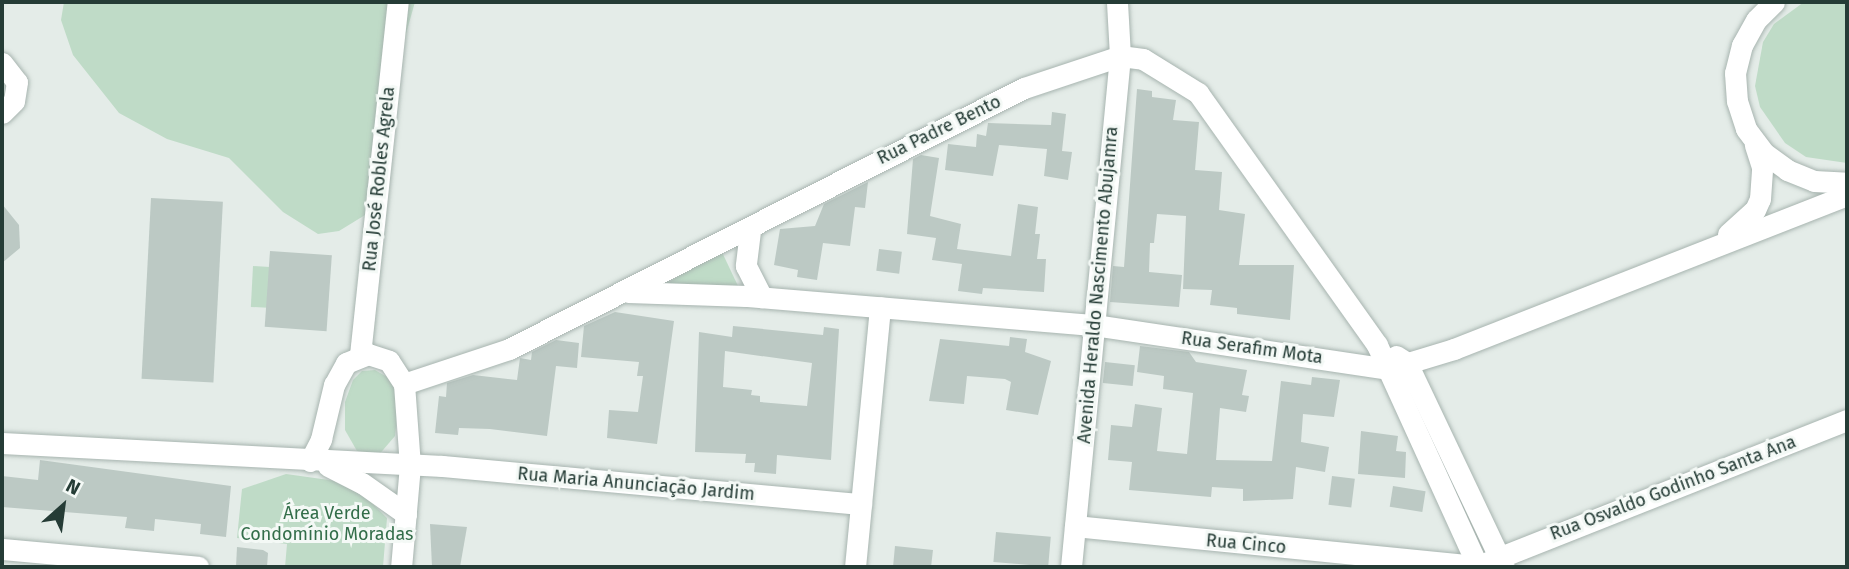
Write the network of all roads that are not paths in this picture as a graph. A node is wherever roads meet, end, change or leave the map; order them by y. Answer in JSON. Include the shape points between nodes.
{"nodes":[{"id":1,"x":398,"y":2,"type":"edge"},
{"id":2,"x":1117,"y":2,"type":"edge"},
{"id":3,"x":1774,"y":2,"type":"edge"},
{"id":4,"x":1120,"y":56,"type":"junction"},
{"id":5,"x":2,"y":63,"type":"edge"},
{"id":6,"x":2,"y":113,"type":"edge"},
{"id":7,"x":1746,"y":129,"type":"junction"},
{"id":8,"x":1847,"y":183,"type":"edge"},
{"id":9,"x":1847,"y":195,"type":"edge"},
{"id":10,"x":750,"y":230,"type":"junction"},
{"id":11,"x":1709,"y":248,"type":"junction"},
{"id":12,"x":626,"y":292,"type":"junction"},
{"id":13,"x":762,"y":297,"type":"junction"},
{"id":14,"x":880,"y":307,"type":"junction"},
{"id":15,"x":1094,"y":325,"type":"junction"},
{"id":16,"x":360,"y":355,"type":"junction"},
{"id":17,"x":1398,"y":366,"type":"junction"},
{"id":18,"x":404,"y":384,"type":"junction"},
{"id":19,"x":1847,"y":420,"type":"edge"},
{"id":20,"x":2,"y":443,"type":"edge"},
{"id":21,"x":315,"y":462,"type":"junction"},
{"id":22,"x":410,"y":465,"type":"junction"},
{"id":23,"x":861,"y":504,"type":"junction"},
{"id":24,"x":406,"y":513,"type":"junction"},
{"id":25,"x":1075,"y":526,"type":"junction"},
{"id":26,"x":2,"y":549,"type":"edge"},
{"id":27,"x":1502,"y":562,"type":"edge"},
{"id":28,"x":198,"y":567,"type":"edge"},
{"id":29,"x":401,"y":567,"type":"edge"},
{"id":30,"x":855,"y":567,"type":"edge"},
{"id":31,"x":1071,"y":567,"type":"edge"},
{"id":32,"x":1478,"y":567,"type":"edge"}],
"edges":[{"from":1,"to":16,"type":"street","name":"Rua José Robles Agrela"},
{"from":2,"to":4,"type":"street","name":"Avenida Heraldo Nascimento Abujamra"},
{"from":3,"to":7,"type":"street","via":[[1756,20],[1742,45],[1735,73],[1737,102]]},
{"from":4,"to":10,"type":"street","name":"Rua Padre Bento","via":[[1024,88]]},
{"from":4,"to":15,"type":"street","name":"Avenida Heraldo Nascimento Abujamra"},
{"from":4,"to":17,"type":"street","via":[[1143,59],[1198,93],[1377,345]]},
{"from":5,"to":6,"type":"street","via":[[17,82],[14,101]]},
{"from":7,"to":8,"type":"street","via":[[1764,153],[1787,170],[1814,181]]},
{"from":7,"to":11,"type":"street","via":[[1762,167],[1760,199],[1747,219]]},
{"from":9,"to":11,"type":"street","name":"Rua Serafim Mota"},
{"from":10,"to":12,"type":"street","name":"Rua Padre Bento"},
{"from":10,"to":13,"type":"street","via":[[746,266]]},
{"from":11,"to":17,"type":"street","name":"Rua Serafim Mota","via":[[1454,349]]},
{"from":12,"to":13,"type":"street","name":"Rua Serafim Mota"},
{"from":12,"to":18,"type":"street","name":"Rua Padre Bento","via":[[509,349]]},
{"from":13,"to":14,"type":"street","name":"Rua Serafim Mota"},
{"from":14,"to":15,"type":"street","name":"Rua Serafim Mota"},
{"from":14,"to":23,"type":"street"},
{"from":15,"to":17,"type":"street","name":"Rua Serafim Mota"},
{"from":15,"to":25,"type":"street","name":"Avenida Heraldo Nascimento Abujamra"},
{"from":16,"to":18,"type":"street","via":[[380,355]]},
{"from":16,"to":21,"type":"street","via":[[342,368]]},
{"from":17,"to":27,"type":"street"},
{"from":17,"to":32,"type":"street"},
{"from":18,"to":22,"type":"street"},
{"from":19,"to":27,"type":"street","name":"Rua Osvaldo Godinho Santa Ana"},
{"from":20,"to":21,"type":"street","name":"Rua Maria Anunciação Jardim"},
{"from":21,"to":22,"type":"street","name":"Rua Maria Anunciação Jardim"},
{"from":21,"to":24,"type":"street","via":[[362,483]]},
{"from":22,"to":23,"type":"street","name":"Rua Maria Anunciação Jardim"},
{"from":22,"to":24,"type":"street"},
{"from":23,"to":30,"type":"street"},
{"from":24,"to":29,"type":"street"},
{"from":25,"to":31,"type":"street","name":"Avenida Heraldo Nascimento Abujamra"},
{"from":25,"to":32,"type":"street","name":"Rua Cinco"},
{"from":26,"to":28,"type":"street"},
{"from":27,"to":32,"type":"street","name":"Rua Cinco"}]}
